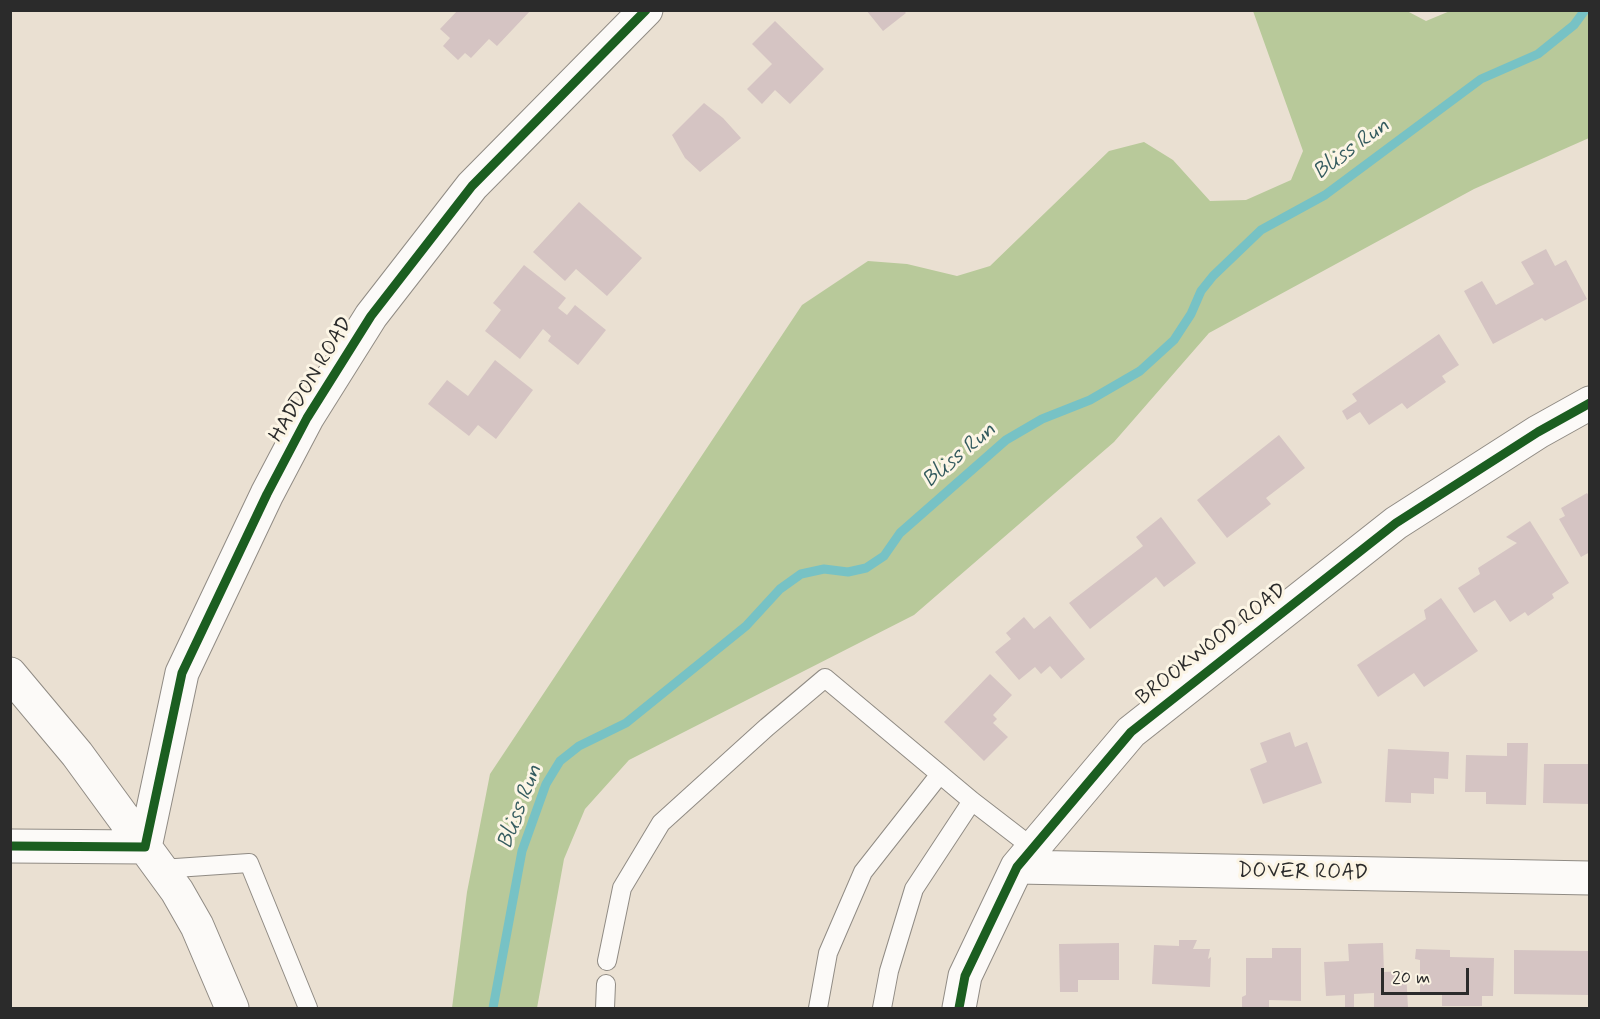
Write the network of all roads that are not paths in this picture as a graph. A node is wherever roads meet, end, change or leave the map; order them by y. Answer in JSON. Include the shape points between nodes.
{"nodes":[{"id":1,"x":646,"y":10,"type":"edge"},
{"id":2,"x":1590,"y":403,"type":"edge"},
{"id":3,"x":10,"y":674,"type":"edge"},
{"id":4,"x":940,"y":774,"type":"junction"},
{"id":5,"x":972,"y":801,"type":"junction"},
{"id":6,"x":10,"y":846,"type":"edge"},
{"id":7,"x":1025,"y":857,"type":"junction"},
{"id":8,"x":153,"y":858,"type":"junction"},
{"id":9,"x":1590,"y":879,"type":"edge"},
{"id":10,"x":607,"y":961,"type":"dead end"},
{"id":11,"x":606,"y":984,"type":"dead end"},
{"id":12,"x":232,"y":1008,"type":"edge"},
{"id":13,"x":308,"y":1008,"type":"edge"},
{"id":14,"x":605,"y":1008,"type":"edge"},
{"id":15,"x":818,"y":1008,"type":"edge"},
{"id":16,"x":882,"y":1008,"type":"edge"},
{"id":17,"x":959,"y":1008,"type":"edge"}],
"edges":[{"from":1,"to":8,"type":"street","name":"HADDON ROAD","via":[[472,186],[371,316],[307,418],[182,673]]},
{"from":2,"to":7,"type":"street","name":"BROOKWOOD ROAD","via":[[1396,523],[1131,732]]},
{"from":3,"to":8,"type":"street","via":[[77,754]]},
{"from":4,"to":5,"type":"lane"},
{"from":4,"to":10,"type":"lane","via":[[825,678],[661,823],[622,888]]},
{"from":4,"to":15,"type":"lane","via":[[863,872],[828,953]]},
{"from":5,"to":7,"type":"lane"},
{"from":5,"to":16,"type":"lane","via":[[914,889]]},
{"from":6,"to":8,"type":"street"},
{"from":7,"to":9,"type":"street","name":"DOVER ROAD"},
{"from":7,"to":17,"type":"street","name":"BROOKWOOD ROAD","via":[[965,976]]},
{"from":8,"to":12,"type":"street","via":[[198,926]]},
{"from":8,"to":13,"type":"lane","via":[[249,863]]},
{"from":11,"to":14,"type":"lane"}]}
